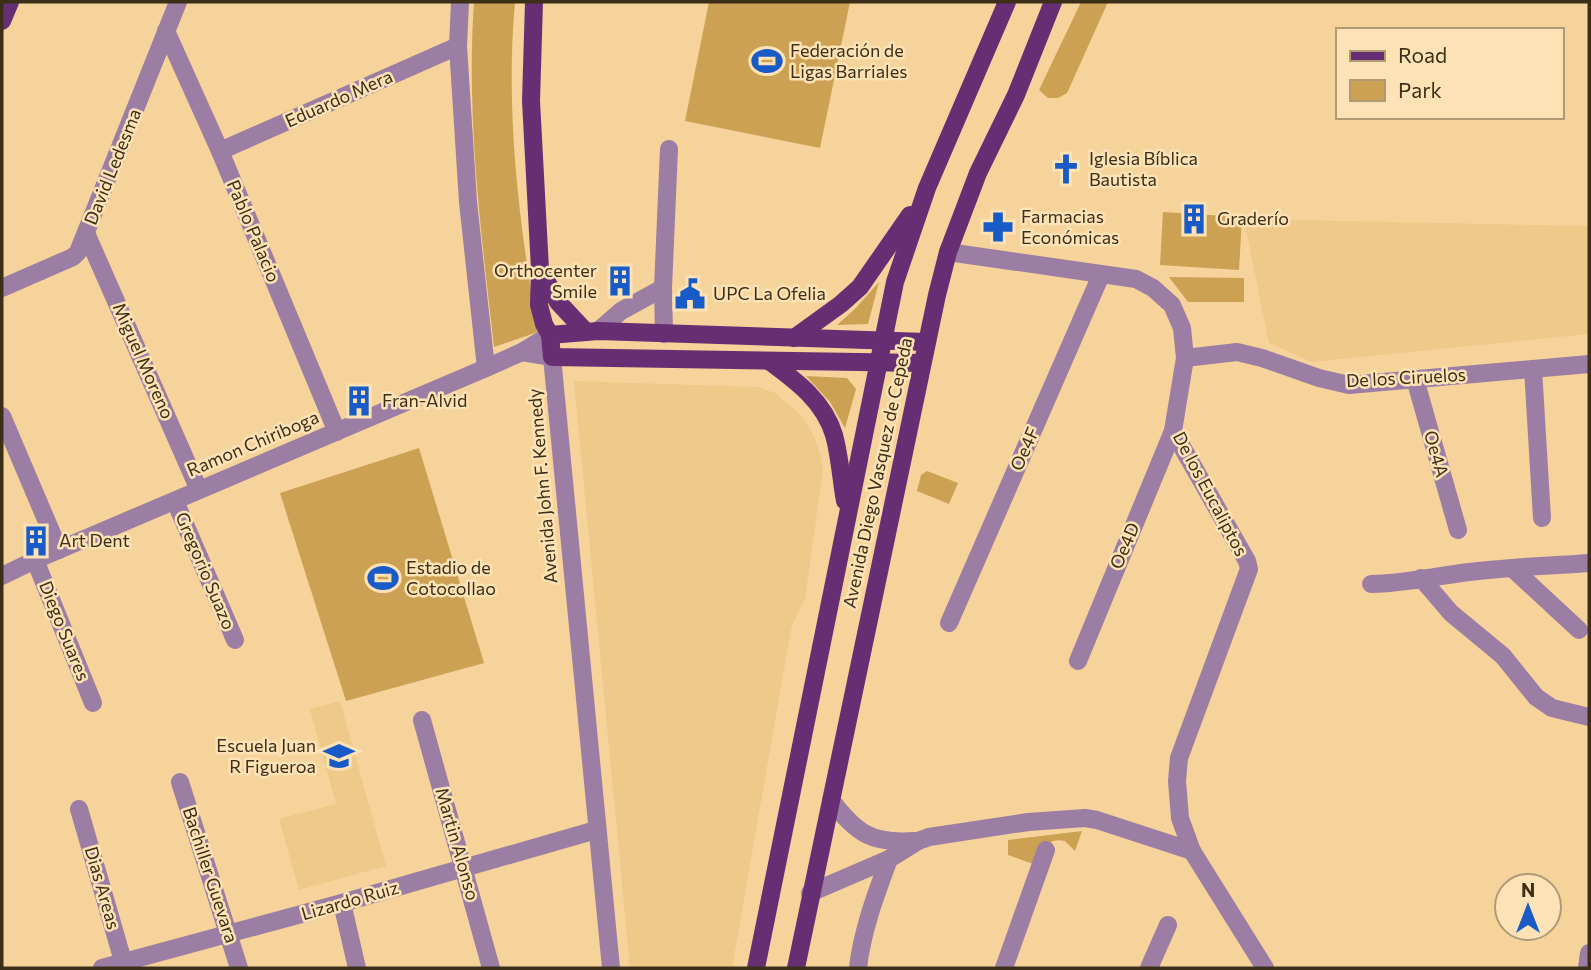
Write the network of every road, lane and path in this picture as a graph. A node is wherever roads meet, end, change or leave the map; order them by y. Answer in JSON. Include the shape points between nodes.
{"nodes":[{"id":1,"x":9,"y":2,"type":"edge"},
{"id":2,"x":178,"y":2,"type":"edge"},
{"id":3,"x":460,"y":2,"type":"edge"},
{"id":4,"x":534,"y":2,"type":"edge"},
{"id":5,"x":1007,"y":2,"type":"edge"},
{"id":6,"x":1053,"y":2,"type":"edge"},
{"id":7,"x":2,"y":21,"type":"edge"},
{"id":8,"x":166,"y":31,"type":"junction"},
{"id":9,"x":458,"y":46,"type":"junction"},
{"id":10,"x":668,"y":149,"type":"dead end"},
{"id":11,"x":220,"y":151,"type":"junction"},
{"id":12,"x":927,"y":188,"type":"junction"},
{"id":13,"x":86,"y":233,"type":"junction"},
{"id":14,"x":948,"y":253,"type":"junction"},
{"id":15,"x":540,"y":269,"type":"junction"},
{"id":16,"x":1101,"y":275,"type":"junction"},
{"id":17,"x":2,"y":288,"type":"edge"},
{"id":18,"x":663,"y":288,"type":"junction"},
{"id":19,"x":592,"y":331,"type":"junction"},
{"id":20,"x":664,"y":334,"type":"junction"},
{"id":21,"x":550,"y":335,"type":"junction"},
{"id":22,"x":794,"y":338,"type":"junction"},
{"id":23,"x":882,"y":339,"type":"junction"},
{"id":24,"x":926,"y":342,"type":"junction"},
{"id":25,"x":522,"y":352,"type":"junction"},
{"id":26,"x":552,"y":357,"type":"junction"},
{"id":27,"x":1185,"y":358,"type":"junction"},
{"id":28,"x":769,"y":361,"type":"junction"},
{"id":29,"x":877,"y":362,"type":"junction"},
{"id":30,"x":922,"y":363,"type":"junction"},
{"id":31,"x":1589,"y":364,"type":"edge"},
{"id":32,"x":486,"y":368,"type":"junction"},
{"id":33,"x":1533,"y":369,"type":"junction"},
{"id":34,"x":1415,"y":379,"type":"junction"},
{"id":35,"x":2,"y":416,"type":"edge"},
{"id":36,"x":1173,"y":431,"type":"junction"},
{"id":37,"x":337,"y":432,"type":"junction"},
{"id":38,"x":199,"y":490,"type":"junction"},
{"id":39,"x":175,"y":501,"type":"junction"},
{"id":40,"x":847,"y":515,"type":"junction"},
{"id":41,"x":1542,"y":518,"type":"dead end"},
{"id":42,"x":1458,"y":530,"type":"dead end"},
{"id":43,"x":59,"y":550,"type":"junction"},
{"id":44,"x":35,"y":560,"type":"junction"},
{"id":45,"x":1589,"y":563,"type":"edge"},
{"id":46,"x":1512,"y":568,"type":"junction"},
{"id":47,"x":2,"y":576,"type":"edge"},
{"id":48,"x":1421,"y":578,"type":"junction"},
{"id":49,"x":1371,"y":584,"type":"dead end"},
{"id":50,"x":949,"y":623,"type":"dead end"},
{"id":51,"x":1579,"y":630,"type":"dead end"},
{"id":52,"x":235,"y":640,"type":"dead end"},
{"id":53,"x":1078,"y":661,"type":"dead end"},
{"id":54,"x":93,"y":703,"type":"dead end"},
{"id":55,"x":1589,"y":717,"type":"edge"},
{"id":56,"x":422,"y":720,"type":"dead end"},
{"id":57,"x":180,"y":782,"type":"dead end"},
{"id":58,"x":831,"y":800,"type":"junction"},
{"id":59,"x":79,"y":809,"type":"dead end"},
{"id":60,"x":596,"y":830,"type":"junction"},
{"id":61,"x":918,"y":841,"type":"junction"},
{"id":62,"x":1046,"y":850,"type":"dead end"},
{"id":63,"x":1192,"y":851,"type":"junction"},
{"id":64,"x":889,"y":859,"type":"junction"},
{"id":65,"x":464,"y":868,"type":"junction"},
{"id":66,"x":810,"y":893,"type":"junction"},
{"id":67,"x":342,"y":903,"type":"junction"},
{"id":68,"x":1168,"y":925,"type":"dead end"},
{"id":69,"x":230,"y":935,"type":"junction"},
{"id":70,"x":1589,"y":953,"type":"edge"},
{"id":71,"x":124,"y":965,"type":"edge"},
{"id":72,"x":102,"y":968,"type":"edge"},
{"id":73,"x":239,"y":968,"type":"edge"},
{"id":74,"x":357,"y":968,"type":"edge"},
{"id":75,"x":491,"y":968,"type":"edge"},
{"id":76,"x":611,"y":968,"type":"edge"},
{"id":77,"x":756,"y":968,"type":"edge"},
{"id":78,"x":796,"y":968,"type":"edge"},
{"id":79,"x":858,"y":968,"type":"edge"},
{"id":80,"x":1004,"y":968,"type":"edge"},
{"id":81,"x":1149,"y":968,"type":"edge"},
{"id":82,"x":1265,"y":968,"type":"edge"},
{"id":83,"x":1587,"y":968,"type":"edge"}],
"edges":[{"from":1,"to":7,"type":"main road"},
{"from":2,"to":8,"type":"street","name":"David Ledesma"},
{"from":3,"to":9,"type":"street"},
{"from":4,"to":15,"type":"main road","name":"Avenida John F. Kennedy","via":[[531,101]]},
{"from":5,"to":12,"type":"main road","name":"Avenida Diego Vasquez de Cepeda"},
{"from":6,"to":14,"type":"main road","name":"Avenida Diego Vasquez de Cepeda"},
{"from":8,"to":11,"type":"street","name":"Pablo Palacio"},
{"from":8,"to":13,"type":"street","name":"David Ledesma"},
{"from":9,"to":11,"type":"street","name":"Eduardo Mera"},
{"from":9,"to":32,"type":"street","via":[[468,202]]},
{"from":10,"to":18,"type":"street"},
{"from":11,"to":37,"type":"street","name":"Pablo Palacio"},
{"from":12,"to":22,"type":"main road","via":[[860,287]]},
{"from":12,"to":23,"type":"main road","name":"Avenida Diego Vasquez de Cepeda","via":[[898,272]]},
{"from":13,"to":17,"type":"street","name":"David Ledesma","via":[[73,257]]},
{"from":13,"to":38,"type":"street","name":"Miguel Moreno"},
{"from":14,"to":16,"type":"street","name":"De los Eucaliptos"},
{"from":14,"to":24,"type":"main road","name":"Avenida Diego Vasquez de Cepeda"},
{"from":15,"to":19,"type":"main road","via":[[558,302]]},
{"from":15,"to":21,"type":"main road","name":"Avenida John F. Kennedy","via":[[539,305]]},
{"from":16,"to":27,"type":"street","name":"De los Eucaliptos","via":[[1136,279],[1172,305],[1182,328]]},
{"from":16,"to":50,"type":"street","name":"Oe4F"},
{"from":18,"to":19,"type":"street"},
{"from":18,"to":20,"type":"street"},
{"from":19,"to":20,"type":"main road","name":"Ramon Chiriboga"},
{"from":19,"to":21,"type":"main road","name":"Ramon Chiriboga"},
{"from":20,"to":22,"type":"main road","name":"Ramon Chiriboga"},
{"from":21,"to":25,"type":"street","name":"Ramon Chiriboga"},
{"from":21,"to":26,"type":"main road","name":"Avenida John F. Kennedy"},
{"from":22,"to":23,"type":"main road","name":"Ramon Chiriboga"},
{"from":23,"to":24,"type":"main road","name":"Ramon Chiriboga"},
{"from":23,"to":29,"type":"main road","name":"Avenida Diego Vasquez de Cepeda"},
{"from":24,"to":30,"type":"main road","name":"Avenida Diego Vasquez de Cepeda"},
{"from":25,"to":26,"type":"street"},
{"from":25,"to":32,"type":"street","name":"Ramon Chiriboga"},
{"from":26,"to":28,"type":"main road"},
{"from":26,"to":60,"type":"street","name":"Avenida John F. Kennedy"},
{"from":27,"to":34,"type":"street","name":"De los Ciruelos","via":[[1237,352],[1349,385]]},
{"from":27,"to":36,"type":"street","name":"De los Eucaliptos"},
{"from":28,"to":29,"type":"main road"},
{"from":28,"to":40,"type":"main road","via":[[796,380],[821,407],[834,435]]},
{"from":29,"to":30,"type":"main road"},
{"from":29,"to":40,"type":"main road","name":"Avenida Diego Vasquez de Cepeda"},
{"from":30,"to":58,"type":"main road","name":"Avenida Diego Vasquez de Cepeda"},
{"from":31,"to":33,"type":"street","name":"De los Ciruelos"},
{"from":32,"to":37,"type":"street","name":"Ramon Chiriboga"},
{"from":33,"to":34,"type":"street","name":"De los Ciruelos"},
{"from":33,"to":41,"type":"street"},
{"from":34,"to":42,"type":"street","name":"Oe4A"},
{"from":35,"to":43,"type":"street"},
{"from":36,"to":53,"type":"street","name":"Oe4D"},
{"from":36,"to":63,"type":"street","name":"De los Eucaliptos","via":[[1249,569],[1179,758],[1180,818]]},
{"from":37,"to":38,"type":"street","name":"Ramon Chiriboga"},
{"from":38,"to":39,"type":"street","name":"Ramon Chiriboga"},
{"from":39,"to":43,"type":"street","name":"Ramon Chiriboga"},
{"from":39,"to":52,"type":"street","name":"Gregorio Suazo"},
{"from":40,"to":77,"type":"main road","name":"Avenida Diego Vasquez de Cepeda"},
{"from":43,"to":44,"type":"street","name":"Ramon Chiriboga"},
{"from":44,"to":47,"type":"street","name":"Ramon Chiriboga"},
{"from":44,"to":54,"type":"street","name":"Diego Suares"},
{"from":45,"to":46,"type":"street"},
{"from":46,"to":48,"type":"street"},
{"from":46,"to":51,"type":"street"},
{"from":48,"to":49,"type":"street"},
{"from":48,"to":55,"type":"street","via":[[1451,613],[1503,656],[1536,697],[1552,708]]},
{"from":56,"to":65,"type":"street","name":"Martin Alonso"},
{"from":57,"to":69,"type":"street","name":"Bachiller Guevara"},
{"from":58,"to":61,"type":"street","via":[[862,833],[889,842]]},
{"from":58,"to":66,"type":"main road","name":"Avenida Diego Vasquez de Cepeda"},
{"from":59,"to":71,"type":"street","name":"Dias Areas"},
{"from":60,"to":65,"type":"street","name":"Lizardo Ruiz"},
{"from":60,"to":76,"type":"street","name":"Avenida John F. Kennedy"},
{"from":61,"to":63,"type":"street","via":[[951,832],[1085,818]]},
{"from":61,"to":64,"type":"street"},
{"from":62,"to":80,"type":"street"},
{"from":63,"to":82,"type":"street","name":"De los Eucaliptos"},
{"from":64,"to":66,"type":"street"},
{"from":64,"to":79,"type":"street"},
{"from":65,"to":67,"type":"street","name":"Lizardo Ruiz"},
{"from":65,"to":75,"type":"street","name":"Martin Alonso"},
{"from":66,"to":78,"type":"main road","name":"Avenida Diego Vasquez de Cepeda"},
{"from":67,"to":69,"type":"street","name":"Lizardo Ruiz"},
{"from":67,"to":74,"type":"street"},
{"from":68,"to":81,"type":"street"},
{"from":69,"to":71,"type":"street","name":"Lizardo Ruiz"},
{"from":69,"to":73,"type":"street","name":"Bachiller Guevara"},
{"from":70,"to":83,"type":"street"},
{"from":71,"to":72,"type":"street","name":"Lizardo Ruiz"}]}
